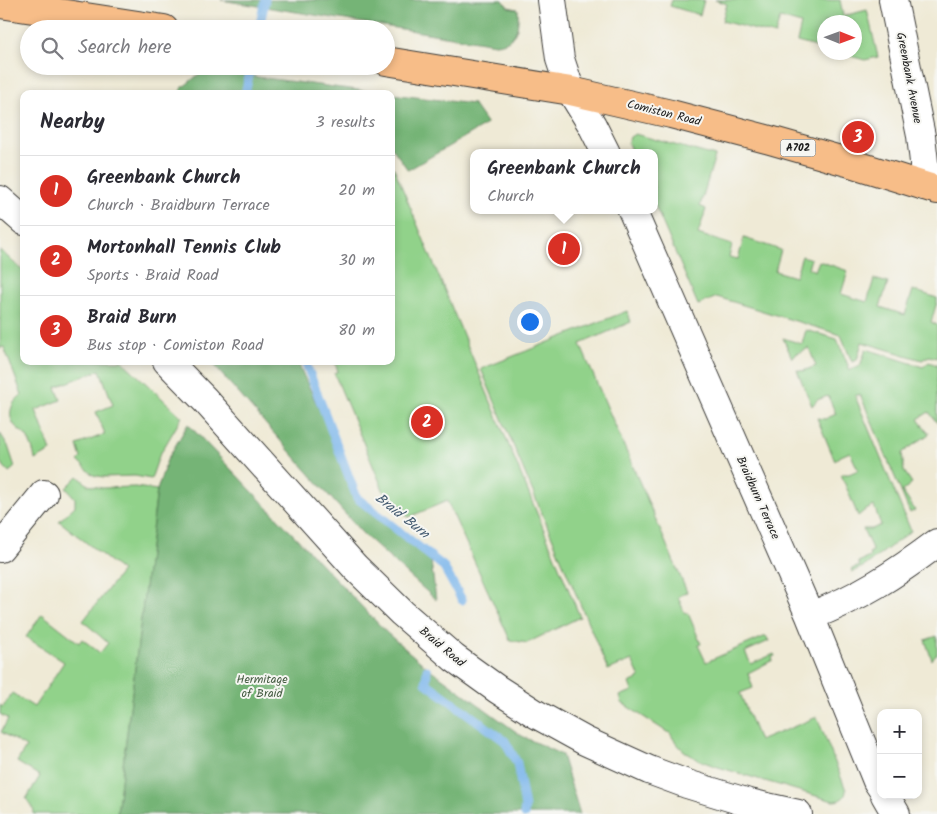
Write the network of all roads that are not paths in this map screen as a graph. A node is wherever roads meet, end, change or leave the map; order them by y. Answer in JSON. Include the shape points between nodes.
{"nodes":[{"id":1,"x":552,"y":0,"type":"edge"},
{"id":2,"x":894,"y":0,"type":"edge"},
{"id":3,"x":0,"y":4,"type":"edge"},
{"id":4,"x":105,"y":20,"type":"edge"},
{"id":5,"x":395,"y":62,"type":"edge"},
{"id":6,"x":571,"y":91,"type":"junction"},
{"id":7,"x":604,"y":149,"type":"edge"},
{"id":8,"x":931,"y":188,"type":"edge"},
{"id":9,"x":0,"y":200,"type":"edge"},
{"id":10,"x":634,"y":214,"type":"edge"},
{"id":11,"x":20,"y":218,"type":"edge"},
{"id":12,"x":171,"y":365,"type":"edge"},
{"id":13,"x":44,"y":494,"type":"dead end"},
{"id":14,"x":937,"y":543,"type":"edge"},
{"id":15,"x":0,"y":548,"type":"edge"},
{"id":16,"x":810,"y":616,"type":"junction"},
{"id":17,"x":877,"y":781,"type":"edge"},
{"id":18,"x":887,"y":799,"type":"edge"},
{"id":19,"x":798,"y":814,"type":"edge"},
{"id":20,"x":896,"y":814,"type":"edge"}],
"edges":[{"from":1,"to":6,"type":"street","via":[[560,58]]},
{"from":2,"to":8,"type":"street","name":"Greenbank Avenue"},
{"from":3,"to":4,"type":"main road"},
{"from":5,"to":6,"type":"main road","name":"Comiston Road","number":"A702"},
{"from":6,"to":7,"type":"street"},
{"from":6,"to":8,"type":"main road","name":"Comiston Road","number":"A702","via":[[770,140]]},
{"from":9,"to":11,"type":"street"},
{"from":10,"to":16,"type":"street","name":"Braidburn Terrace"},
{"from":12,"to":19,"type":"street","name":"Braid Road","via":[[355,567],[454,658],[497,689],[585,741],[649,770],[748,803]]},
{"from":13,"to":15,"type":"street"},
{"from":14,"to":16,"type":"street","via":[[874,587]]},
{"from":16,"to":17,"type":"street","name":"Braidburn Terrace"},
{"from":18,"to":20,"type":"street"}]}
